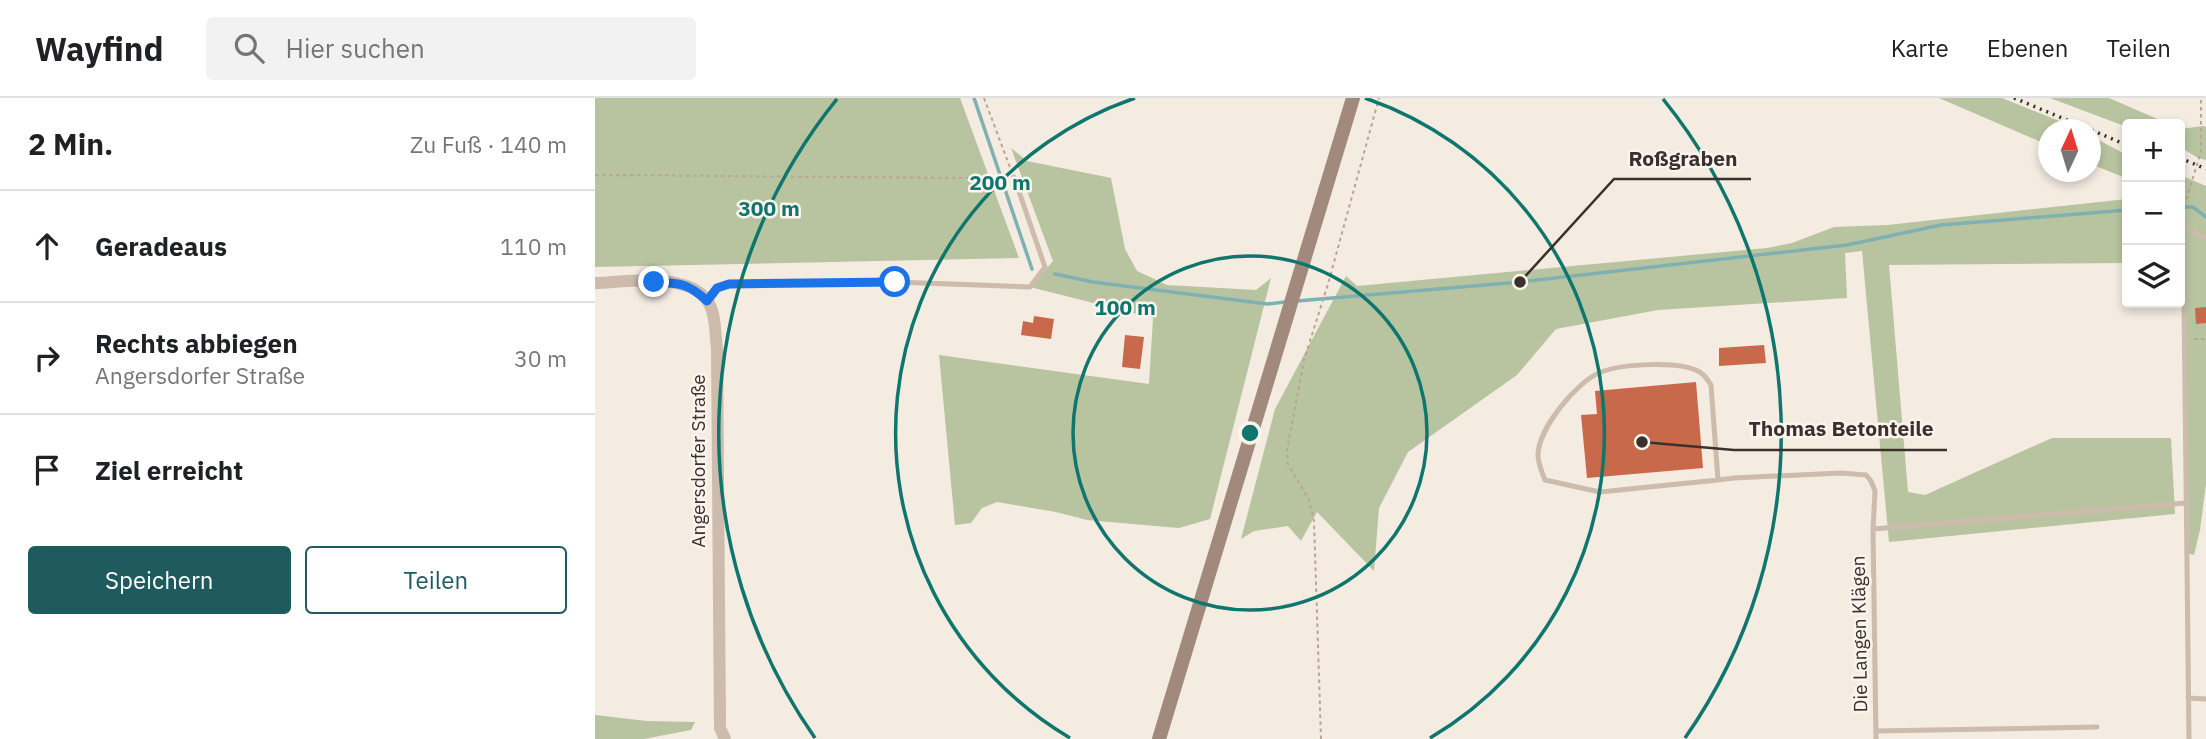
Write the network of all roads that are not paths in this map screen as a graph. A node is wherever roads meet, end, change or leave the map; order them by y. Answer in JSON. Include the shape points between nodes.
{"nodes":[{"id":1,"x":1353,"y":98,"type":"edge"},
{"id":2,"x":1014,"y":177,"type":"road end"},
{"id":3,"x":2185,"y":227,"type":"edge"},
{"id":4,"x":2206,"y":239,"type":"edge"},
{"id":5,"x":2183,"y":245,"type":"edge"},
{"id":6,"x":595,"y":283,"type":"edge"},
{"id":7,"x":707,"y":301,"type":"junction"},
{"id":8,"x":1718,"y":480,"type":"junction"},
{"id":9,"x":2186,"y":503,"type":"junction"},
{"id":10,"x":1873,"y":529,"type":"junction"},
{"id":11,"x":2188,"y":698,"type":"junction"},
{"id":12,"x":2206,"y":699,"type":"edge"},
{"id":13,"x":2097,"y":727,"type":"dead end"},
{"id":14,"x":1876,"y":731,"type":"junction"},
{"id":15,"x":725,"y":739,"type":"edge"},
{"id":16,"x":1159,"y":739,"type":"edge"},
{"id":17,"x":1876,"y":739,"type":"edge"},
{"id":18,"x":2189,"y":739,"type":"edge"}],
"edges":[{"from":1,"to":16,"type":"main road"},
{"from":2,"to":7,"type":"lane","via":[[1045,267],[1030,287],[895,282],[729,284],[717,288]]},
{"from":3,"to":4,"type":"lane"},
{"from":5,"to":9,"type":"lane"},
{"from":6,"to":7,"type":"street","via":[[677,283],[693,287]]},
{"from":7,"to":15,"type":"street","name":"Angersdorfer Straße","via":[[717,349],[720,728]]},
{"from":8,"to":8,"type":"lane","via":[[1600,492],[1545,480],[1538,452],[1565,402],[1581,384],[1601,372],[1685,366],[1702,373],[1711,385]]},
{"from":8,"to":10,"type":"lane","name":"Die Langen Klägen","via":[[1866,475],[1875,491]]},
{"from":9,"to":10,"type":"lane"},
{"from":9,"to":11,"type":"lane"},
{"from":10,"to":14,"type":"lane","name":"Die Langen Klägen"},
{"from":11,"to":12,"type":"lane"},
{"from":11,"to":18,"type":"lane"},
{"from":13,"to":14,"type":"lane"},
{"from":14,"to":17,"type":"lane","name":"Die Langen Klägen"}]}
